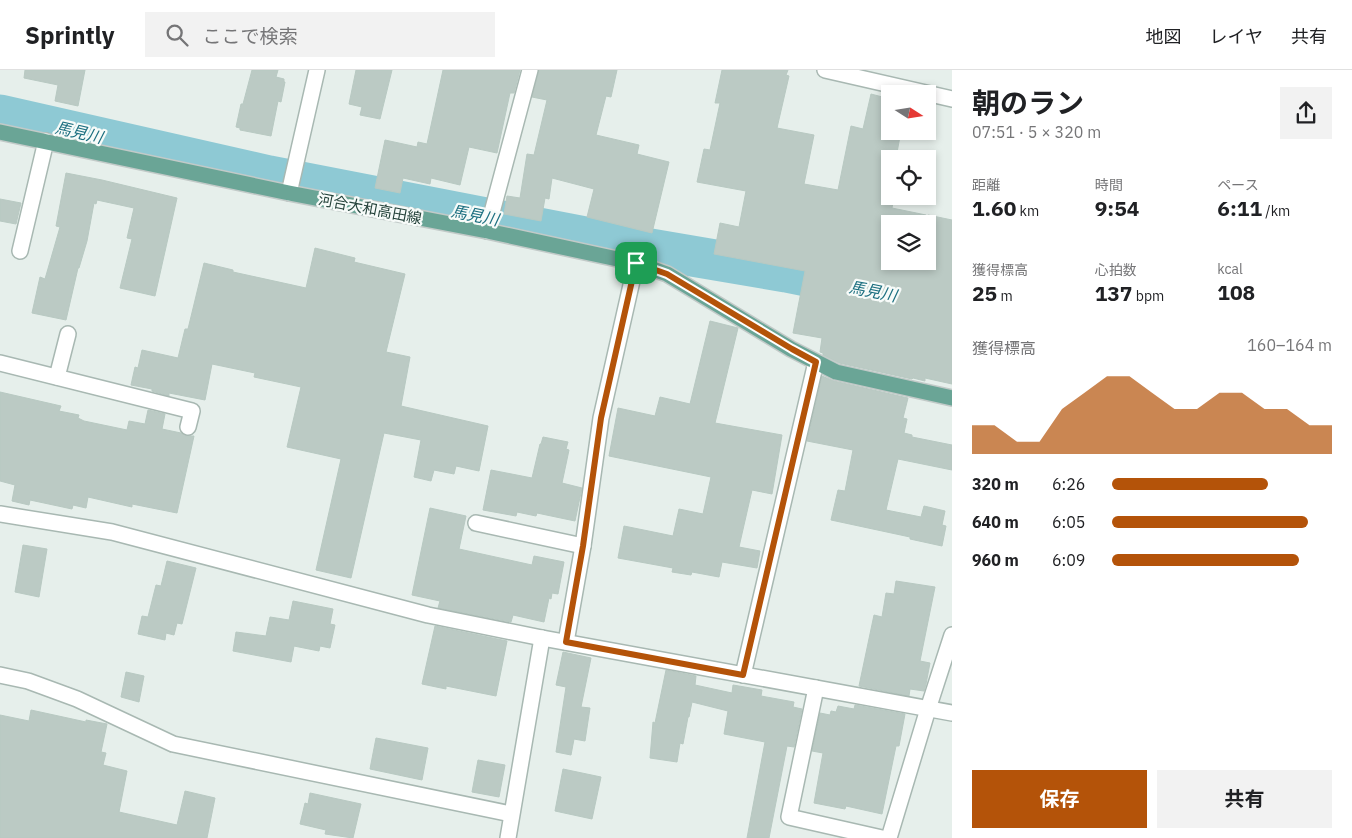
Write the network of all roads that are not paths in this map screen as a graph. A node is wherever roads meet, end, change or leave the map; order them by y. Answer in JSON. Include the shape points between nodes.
{"nodes":[{"id":1,"x":317,"y":70,"type":"edge"},
{"id":2,"x":530,"y":70,"type":"edge"},
{"id":3,"x":825,"y":70,"type":"edge"},
{"id":4,"x":952,"y":98,"type":"edge"},
{"id":5,"x":0,"y":132,"type":"edge"},
{"id":6,"x":46,"y":141,"type":"junction"},
{"id":7,"x":289,"y":193,"type":"junction"},
{"id":8,"x":487,"y":231,"type":"junction"},
{"id":9,"x":20,"y":251,"type":"dead end"},
{"id":10,"x":636,"y":263,"type":"junction"},
{"id":11,"x":68,"y":334,"type":"dead end"},
{"id":12,"x":816,"y":362,"type":"junction"},
{"id":13,"x":0,"y":363,"type":"edge"},
{"id":14,"x":57,"y":377,"type":"junction"},
{"id":15,"x":952,"y":398,"type":"edge"},
{"id":16,"x":188,"y":427,"type":"dead end"},
{"id":17,"x":0,"y":514,"type":"edge"},
{"id":18,"x":476,"y":523,"type":"dead end"},
{"id":19,"x":583,"y":546,"type":"junction"},
{"id":20,"x":952,"y":635,"type":"edge"},
{"id":21,"x":542,"y":638,"type":"junction"},
{"id":22,"x":566,"y":642,"type":"junction"},
{"id":23,"x":0,"y":674,"type":"edge"},
{"id":24,"x":743,"y":675,"type":"junction"},
{"id":25,"x":816,"y":688,"type":"junction"},
{"id":26,"x":928,"y":709,"type":"junction"},
{"id":27,"x":952,"y":713,"type":"edge"},
{"id":28,"x":511,"y":814,"type":"junction"},
{"id":29,"x":508,"y":838,"type":"edge"},
{"id":30,"x":882,"y":838,"type":"edge"},
{"id":31,"x":889,"y":838,"type":"edge"}],
"edges":[{"from":1,"to":7,"type":"street"},
{"from":2,"to":8,"type":"street"},
{"from":3,"to":4,"type":"street"},
{"from":5,"to":6,"type":"main road","name":"河合大和高田線"},
{"from":6,"to":7,"type":"main road","name":"河合大和高田線"},
{"from":6,"to":9,"type":"street"},
{"from":7,"to":8,"type":"main road","name":"河合大和高田線"},
{"from":8,"to":10,"type":"main road","name":"河合大和高田線"},
{"from":10,"to":12,"type":"main road","name":"河合大和高田線","via":[[667,274]]},
{"from":10,"to":19,"type":"street","via":[[601,418]]},
{"from":11,"to":14,"type":"street"},
{"from":12,"to":15,"type":"main road","name":"河合大和高田線","via":[[836,372]]},
{"from":12,"to":24,"type":"street"},
{"from":13,"to":14,"type":"street"},
{"from":14,"to":16,"type":"street","via":[[192,411]]},
{"from":17,"to":21,"type":"street","via":[[112,532],[428,615]]},
{"from":18,"to":19,"type":"street"},
{"from":19,"to":22,"type":"street"},
{"from":20,"to":26,"type":"street"},
{"from":21,"to":22,"type":"street"},
{"from":21,"to":28,"type":"street"},
{"from":22,"to":24,"type":"street"},
{"from":23,"to":28,"type":"street","via":[[77,699],[173,744]]},
{"from":24,"to":25,"type":"street"},
{"from":25,"to":26,"type":"street"},
{"from":25,"to":30,"type":"street","via":[[789,817]]},
{"from":26,"to":27,"type":"street"},
{"from":26,"to":31,"type":"street"},
{"from":28,"to":29,"type":"street"}]}
